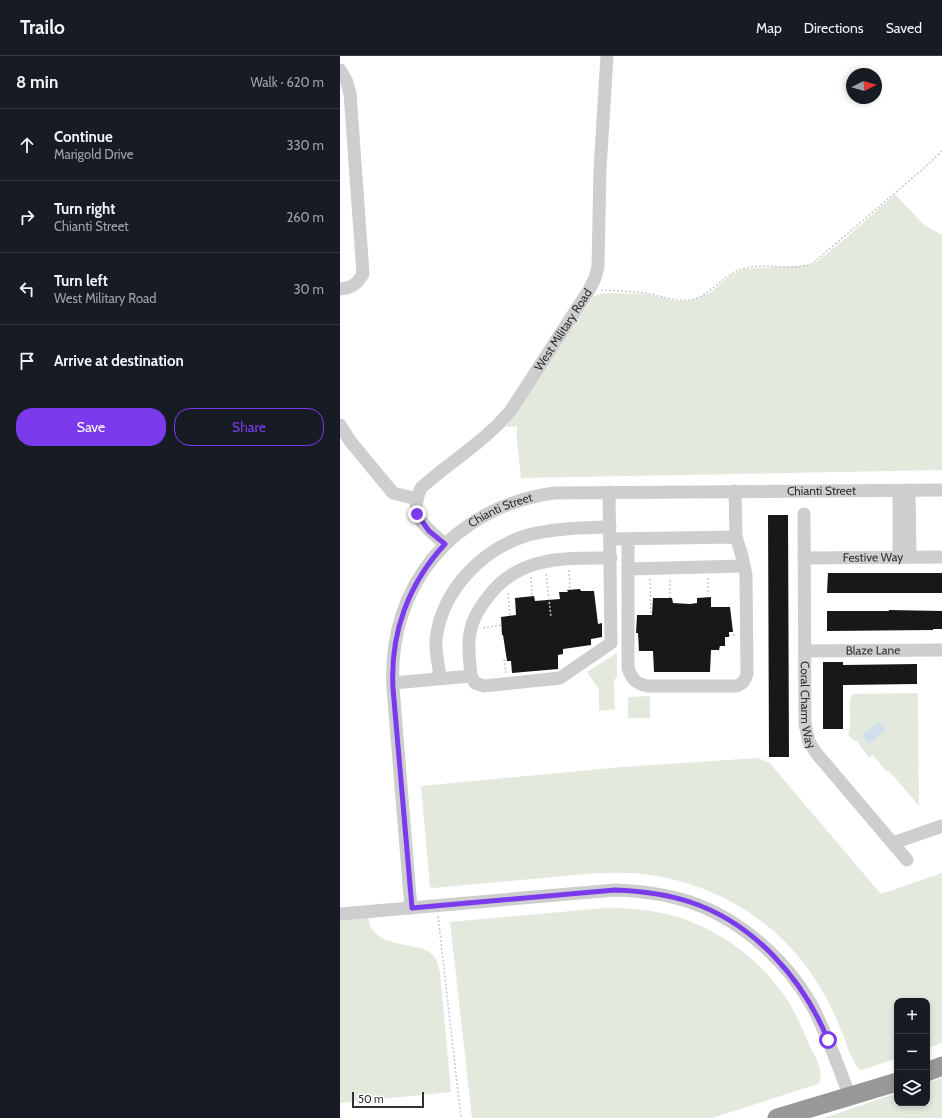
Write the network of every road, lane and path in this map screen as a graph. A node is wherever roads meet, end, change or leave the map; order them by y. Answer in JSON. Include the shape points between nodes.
{"nodes":[{"id":1,"x":607,"y":56,"type":"edge"},
{"id":2,"x":340,"y":70,"type":"edge"},
{"id":3,"x":942,"y":151,"type":"edge"},
{"id":4,"x":340,"y":289,"type":"edge"},
{"id":5,"x":589,"y":290,"type":"junction"},
{"id":6,"x":340,"y":425,"type":"edge"},
{"id":7,"x":904,"y":490,"type":"junction"},
{"id":8,"x":942,"y":490,"type":"edge"},
{"id":9,"x":735,"y":491,"type":"junction"},
{"id":10,"x":609,"y":492,"type":"junction"},
{"id":11,"x":417,"y":499,"type":"junction"},
{"id":12,"x":804,"y":514,"type":"dead end"},
{"id":13,"x":610,"y":533,"type":"junction"},
{"id":14,"x":736,"y":537,"type":"junction"},
{"id":15,"x":628,"y":538,"type":"junction"},
{"id":16,"x":445,"y":544,"type":"junction"},
{"id":17,"x":905,"y":557,"type":"junction"},
{"id":18,"x":942,"y":557,"type":"edge"},
{"id":19,"x":611,"y":558,"type":"junction"},
{"id":20,"x":804,"y":558,"type":"junction"},
{"id":21,"x":568,"y":566,"type":"dead end"},
{"id":22,"x":744,"y":566,"type":"junction"},
{"id":23,"x":628,"y":569,"type":"junction"},
{"id":24,"x":546,"y":570,"type":"dead end"},
{"id":25,"x":650,"y":575,"type":"dead end"},
{"id":26,"x":670,"y":575,"type":"dead end"},
{"id":27,"x":708,"y":575,"type":"dead end"},
{"id":28,"x":530,"y":576,"type":"dead end"},
{"id":29,"x":508,"y":589,"type":"dead end"},
{"id":30,"x":570,"y":590,"type":"dead end"},
{"id":31,"x":708,"y":595,"type":"dead end"},
{"id":32,"x":532,"y":596,"type":"dead end"},
{"id":33,"x":670,"y":598,"type":"dead end"},
{"id":34,"x":510,"y":615,"type":"dead end"},
{"id":35,"x":651,"y":615,"type":"dead end"},
{"id":36,"x":550,"y":618,"type":"dead end"},
{"id":37,"x":502,"y":625,"type":"dead end"},
{"id":38,"x":481,"y":628,"type":"dead end"},
{"id":39,"x":942,"y":650,"type":"edge"},
{"id":40,"x":804,"y":651,"type":"junction"},
{"id":41,"x":506,"y":659,"type":"dead end"},
{"id":42,"x":471,"y":676,"type":"junction"},
{"id":43,"x":506,"y":677,"type":"dead end"},
{"id":44,"x":440,"y":678,"type":"junction"},
{"id":45,"x":393,"y":683,"type":"junction"},
{"id":46,"x":942,"y":826,"type":"edge"},
{"id":47,"x":893,"y":843,"type":"junction"},
{"id":48,"x":907,"y":860,"type":"dead end"},
{"id":49,"x":437,"y":906,"type":"junction"},
{"id":50,"x":412,"y":908,"type":"junction"},
{"id":51,"x":340,"y":914,"type":"edge"},
{"id":52,"x":942,"y":1066,"type":"edge"},
{"id":53,"x":930,"y":1071,"type":"edge"},
{"id":54,"x":894,"y":1083,"type":"edge"},
{"id":55,"x":850,"y":1097,"type":"junction"},
{"id":56,"x":461,"y":1118,"type":"edge"},
{"id":57,"x":777,"y":1118,"type":"edge"}],
"edges":[{"from":1,"to":5,"type":"street","name":"West Military Road","via":[[600,169],[598,267]]},
{"from":2,"to":4,"type":"street","via":[[350,93],[363,274],[358,283],[350,288]]},
{"from":3,"to":5,"type":"path","via":[[812,264],[738,270],[701,296],[689,301],[639,293]]},
{"from":5,"to":11,"type":"street","name":"West Military Road","via":[[502,422],[421,488]]},
{"from":6,"to":11,"type":"street","via":[[393,493]]},
{"from":7,"to":8,"type":"street","name":"Chianti Street"},
{"from":7,"to":9,"type":"street","name":"Chianti Street"},
{"from":7,"to":17,"type":"street"},
{"from":9,"to":10,"type":"street","name":"Chianti Street"},
{"from":9,"to":14,"type":"street"},
{"from":10,"to":13,"type":"street"},
{"from":10,"to":16,"type":"street","name":"Chianti Street","via":[[554,493],[523,499],[480,517]]},
{"from":11,"to":16,"type":"street","via":[[417,514],[429,531]]},
{"from":12,"to":20,"type":"street","name":"Coral Charm Way"},
{"from":13,"to":15,"type":"street"},
{"from":13,"to":19,"type":"street"},
{"from":13,"to":44,"type":"street","via":[[569,529],[528,535],[504,544],[481,559],[461,580],[448,601],[439,623],[436,641]]},
{"from":14,"to":15,"type":"street"},
{"from":14,"to":22,"type":"street"},
{"from":15,"to":23,"type":"street"},
{"from":16,"to":45,"type":"street","name":"Chianti Street","via":[[426,567],[405,606],[395,638]]},
{"from":17,"to":18,"type":"street","name":"Festive Way"},
{"from":17,"to":20,"type":"street","name":"Festive Way"},
{"from":19,"to":42,"type":"street","via":[[556,560],[519,570],[506,578],[493,590],[473,622],[469,646]]},
{"from":19,"to":42,"type":"street","via":[[612,643],[560,678],[484,686],[475,684]]},
{"from":20,"to":40,"type":"street","name":"Coral Charm Way"},
{"from":21,"to":30,"type":"path"},
{"from":22,"to":23,"type":"street"},
{"from":22,"to":23,"type":"street","via":[[747,674],[746,680],[737,686],[647,686],[632,680],[628,668]]},
{"from":24,"to":36,"type":"path"},
{"from":25,"to":35,"type":"path"},
{"from":26,"to":33,"type":"path"},
{"from":27,"to":31,"type":"path"},
{"from":28,"to":32,"type":"path"},
{"from":29,"to":34,"type":"path"},
{"from":37,"to":38,"type":"path"},
{"from":39,"to":40,"type":"street","name":"Blaze Lane"},
{"from":40,"to":47,"type":"street","name":"Coral Charm Way","via":[[805,724],[809,742]]},
{"from":41,"to":43,"type":"path"},
{"from":42,"to":44,"type":"street"},
{"from":44,"to":45,"type":"street"},
{"from":45,"to":50,"type":"street","name":"Chianti Street"},
{"from":46,"to":47,"type":"street"},
{"from":47,"to":48,"type":"street","name":"Coral Charm Way"},
{"from":49,"to":50,"type":"street"},
{"from":49,"to":55,"type":"street","via":[[631,890],[662,894],[706,908],[733,923],[758,942],[792,976],[817,1016]]},
{"from":49,"to":56,"type":"path"},
{"from":50,"to":51,"type":"street"},
{"from":52,"to":53,"type":"highway"},
{"from":54,"to":55,"type":"highway"},
{"from":55,"to":57,"type":"highway"}]}
